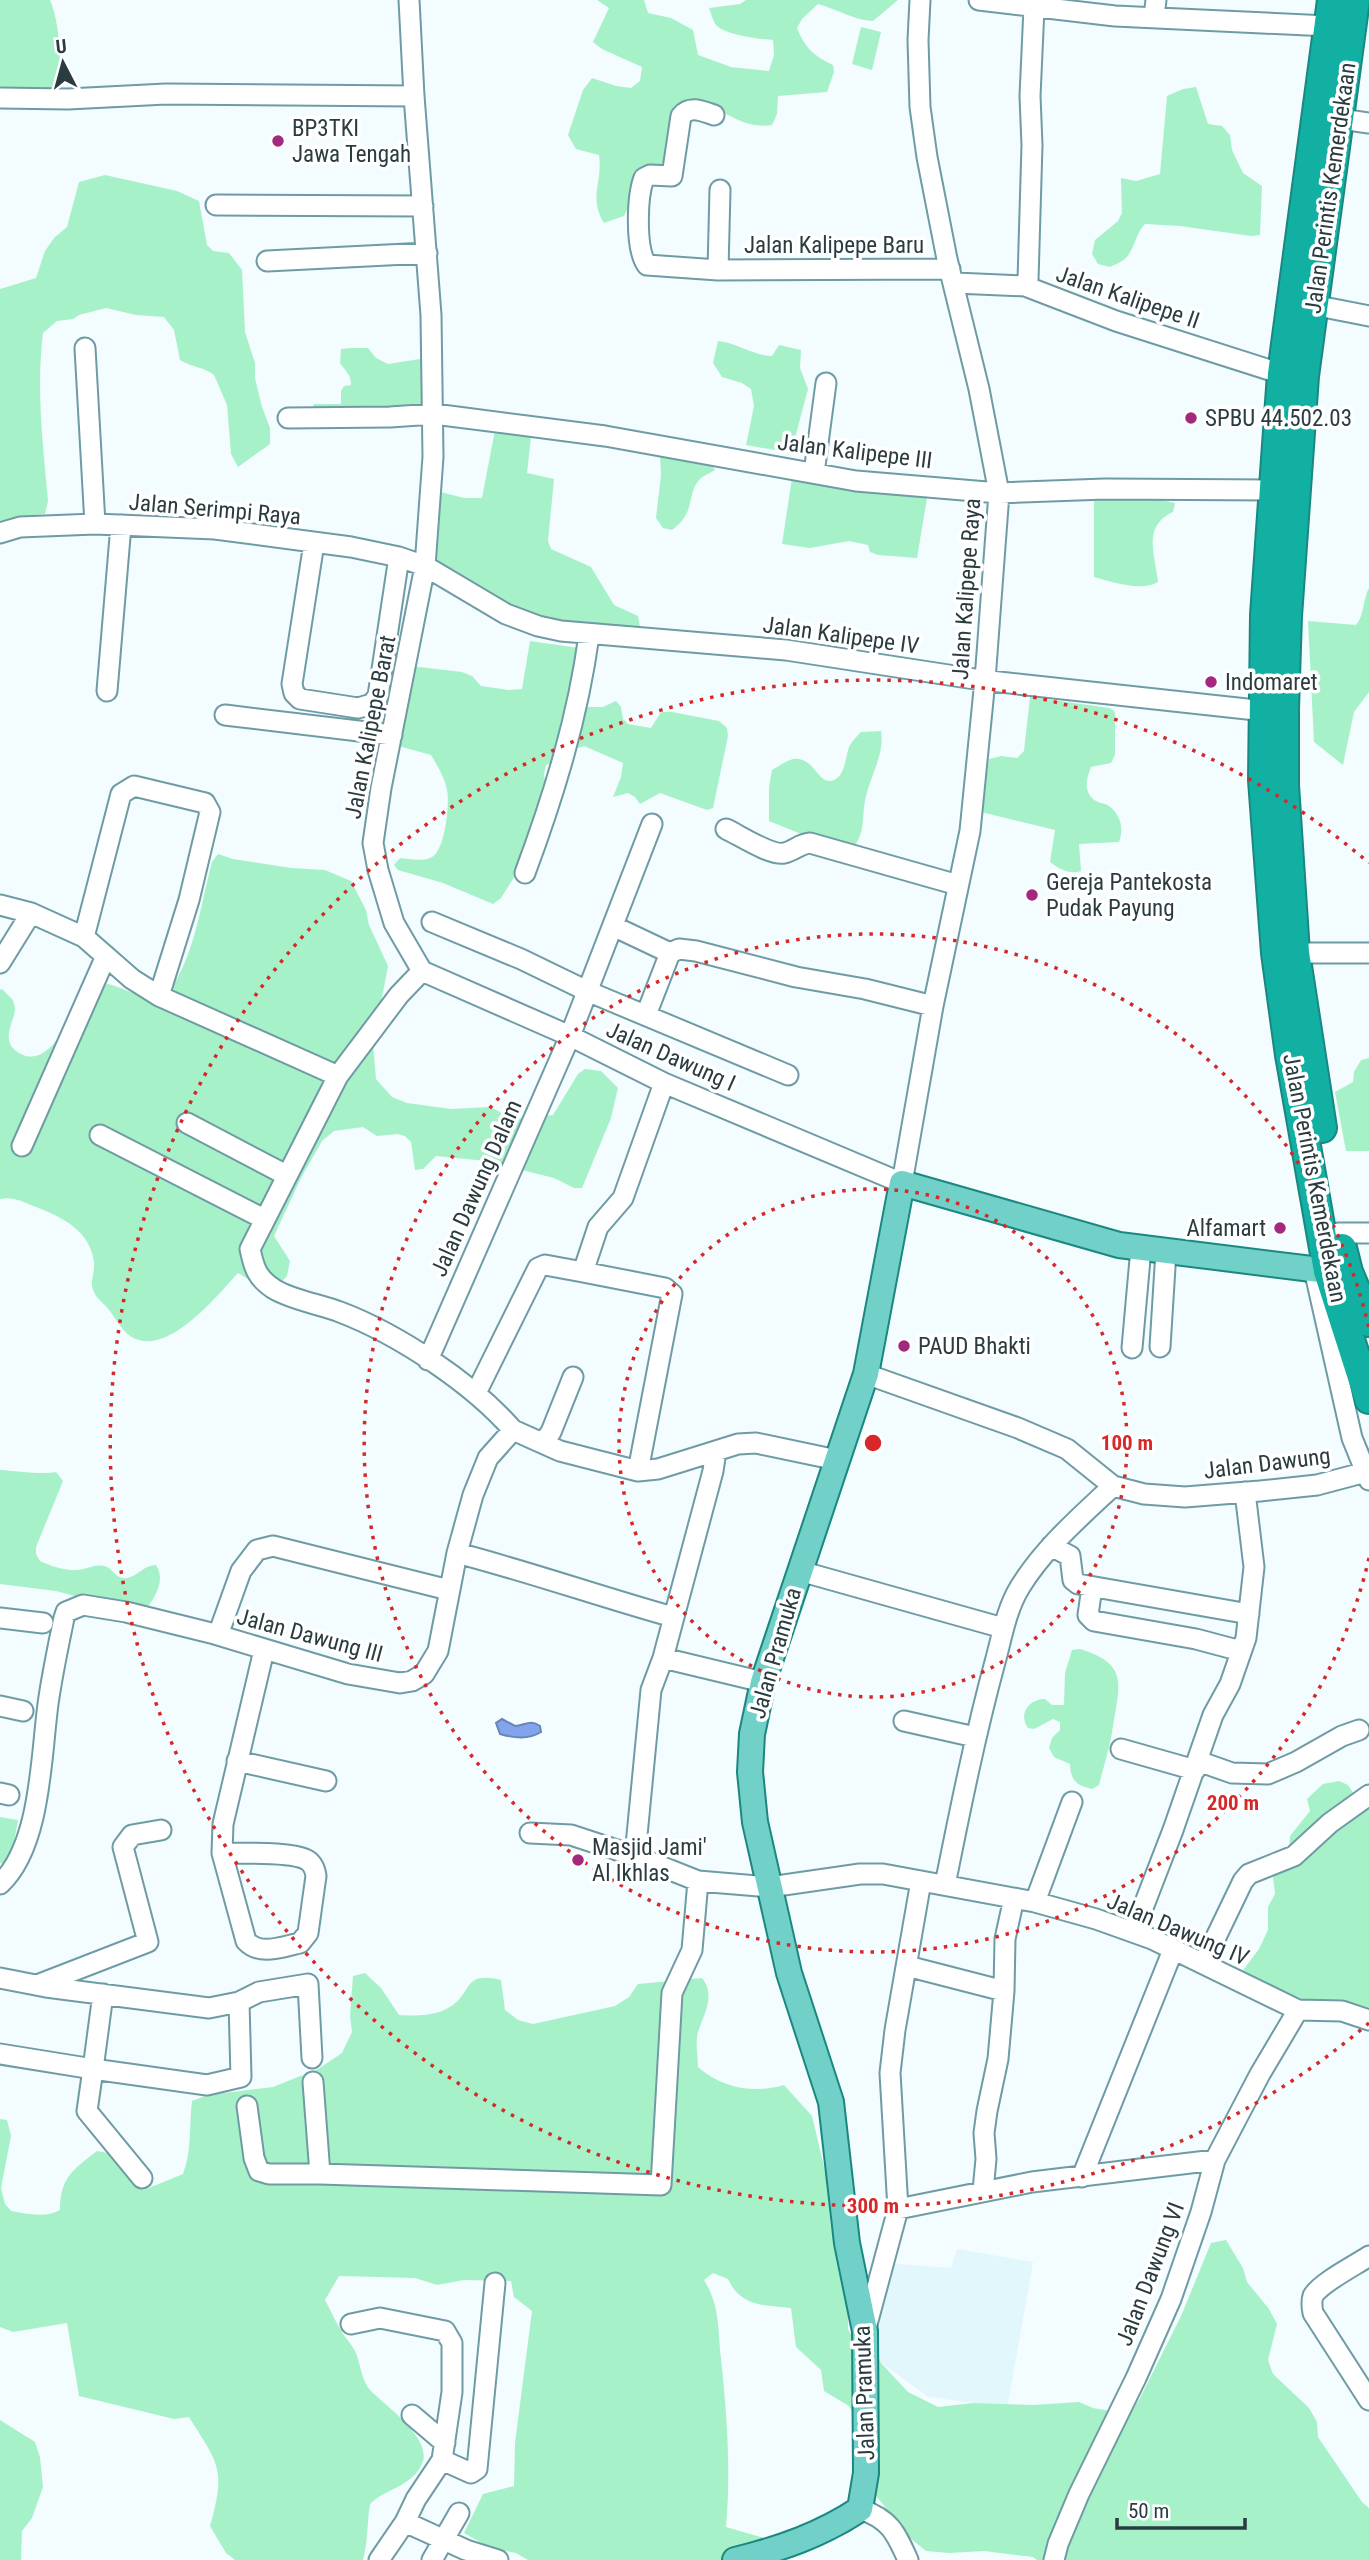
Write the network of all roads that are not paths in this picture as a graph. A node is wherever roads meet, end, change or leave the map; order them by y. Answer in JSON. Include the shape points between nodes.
{"nodes":[{"id":1,"x":409,"y":0,"type":"edge"},
{"id":2,"x":920,"y":0,"type":"edge"},
{"id":3,"x":979,"y":0,"type":"edge"},
{"id":4,"x":1355,"y":0,"type":"edge"},
{"id":5,"x":1034,"y":8,"type":"junction"},
{"id":6,"x":1155,"y":9,"type":"edge"},
{"id":7,"x":1330,"y":13,"type":"edge"},
{"id":8,"x":414,"y":96,"type":"junction"},
{"id":9,"x":0,"y":98,"type":"edge"},
{"id":10,"x":714,"y":115,"type":"dead end"},
{"id":11,"x":1341,"y":119,"type":"junction"},
{"id":12,"x":1369,"y":123,"type":"edge"},
{"id":13,"x":720,"y":190,"type":"dead end"},
{"id":14,"x":216,"y":205,"type":"dead end"},
{"id":15,"x":423,"y":206,"type":"junction"},
{"id":16,"x":427,"y":253,"type":"junction"},
{"id":17,"x":267,"y":261,"type":"dead end"},
{"id":18,"x":718,"y":270,"type":"junction"},
{"id":19,"x":953,"y":276,"type":"junction"},
{"id":20,"x":1026,"y":286,"type":"junction"},
{"id":21,"x":1313,"y":305,"type":"junction"},
{"id":22,"x":1369,"y":316,"type":"edge"},
{"id":23,"x":85,"y":348,"type":"dead end"},
{"id":24,"x":1293,"y":375,"type":"junction"},
{"id":25,"x":826,"y":383,"type":"dead end"},
{"id":26,"x":434,"y":414,"type":"junction"},
{"id":27,"x":288,"y":418,"type":"dead end"},
{"id":28,"x":814,"y":473,"type":"junction"},
{"id":29,"x":1285,"y":490,"type":"junction"},
{"id":30,"x":999,"y":493,"type":"junction"},
{"id":31,"x":95,"y":524,"type":"junction"},
{"id":32,"x":121,"y":526,"type":"junction"},
{"id":33,"x":0,"y":533,"type":"edge"},
{"id":34,"x":314,"y":542,"type":"junction"},
{"id":35,"x":399,"y":557,"type":"junction"},
{"id":36,"x":425,"y":566,"type":"junction"},
{"id":37,"x":1276,"y":616,"type":"junction"},
{"id":38,"x":589,"y":635,"type":"junction"},
{"id":39,"x":985,"y":680,"type":"junction"},
{"id":40,"x":107,"y":691,"type":"dead end"},
{"id":41,"x":1265,"y":711,"type":"junction"},
{"id":42,"x":225,"y":715,"type":"dead end"},
{"id":43,"x":392,"y":735,"type":"junction"},
{"id":44,"x":652,"y":824,"type":"dead end"},
{"id":45,"x":726,"y":829,"type":"dead end"},
{"id":46,"x":1278,"y":857,"type":"junction"},
{"id":47,"x":525,"y":873,"type":"dead end"},
{"id":48,"x":958,"y":885,"type":"junction"},
{"id":49,"x":0,"y":905,"type":"edge"},
{"id":50,"x":31,"y":913,"type":"junction"},
{"id":51,"x":432,"y":922,"type":"dead end"},
{"id":52,"x":613,"y":926,"type":"junction"},
{"id":53,"x":84,"y":937,"type":"junction"},
{"id":54,"x":670,"y":953,"type":"junction"},
{"id":55,"x":1286,"y":953,"type":"junction"},
{"id":56,"x":1369,"y":953,"type":"edge"},
{"id":57,"x":106,"y":956,"type":"junction"},
{"id":58,"x":0,"y":963,"type":"edge"},
{"id":59,"x":422,"y":971,"type":"junction"},
{"id":60,"x":587,"y":991,"type":"junction"},
{"id":61,"x":159,"y":996,"type":"junction"},
{"id":62,"x":933,"y":1006,"type":"junction"},
{"id":63,"x":646,"y":1015,"type":"junction"},
{"id":64,"x":570,"y":1036,"type":"junction"},
{"id":65,"x":789,"y":1075,"type":"dead end"},
{"id":66,"x":338,"y":1076,"type":"junction"},
{"id":67,"x":664,"y":1083,"type":"junction"},
{"id":68,"x":187,"y":1123,"type":"dead end"},
{"id":69,"x":100,"y":1135,"type":"dead end"},
{"id":70,"x":22,"y":1146,"type":"dead end"},
{"id":71,"x":286,"y":1175,"type":"junction"},
{"id":72,"x":902,"y":1182,"type":"junction"},
{"id":73,"x":264,"y":1219,"type":"junction"},
{"id":74,"x":1338,"y":1233,"type":"junction"},
{"id":75,"x":1369,"y":1233,"type":"edge"},
{"id":76,"x":1141,"y":1248,"type":"junction"},
{"id":77,"x":1166,"y":1251,"type":"junction"},
{"id":78,"x":1321,"y":1270,"type":"junction"},
{"id":79,"x":583,"y":1272,"type":"junction"},
{"id":80,"x":1369,"y":1322,"type":"edge"},
{"id":81,"x":1160,"y":1347,"type":"dead end"},
{"id":82,"x":1132,"y":1348,"type":"dead end"},
{"id":83,"x":428,"y":1360,"type":"junction"},
{"id":84,"x":866,"y":1374,"type":"junction"},
{"id":85,"x":573,"y":1377,"type":"dead end"},
{"id":86,"x":476,"y":1393,"type":"junction"},
{"id":87,"x":1369,"y":1399,"type":"edge"},
{"id":88,"x":513,"y":1430,"type":"junction"},
{"id":89,"x":542,"y":1443,"type":"junction"},
{"id":90,"x":716,"y":1451,"type":"junction"},
{"id":91,"x":836,"y":1460,"type":"junction"},
{"id":92,"x":638,"y":1471,"type":"junction"},
{"id":93,"x":1367,"y":1476,"type":"edge"},
{"id":94,"x":1113,"y":1486,"type":"junction"},
{"id":95,"x":1245,"y":1492,"type":"junction"},
{"id":96,"x":1051,"y":1546,"type":"junction"},
{"id":97,"x":457,"y":1553,"type":"junction"},
{"id":98,"x":800,"y":1571,"type":"junction"},
{"id":99,"x":1092,"y":1587,"type":"junction"},
{"id":100,"x":449,"y":1590,"type":"junction"},
{"id":101,"x":1250,"y":1614,"type":"junction"},
{"id":102,"x":673,"y":1617,"type":"junction"},
{"id":103,"x":0,"y":1618,"type":"edge"},
{"id":104,"x":43,"y":1623,"type":"dead end"},
{"id":105,"x":1003,"y":1628,"type":"junction"},
{"id":106,"x":218,"y":1636,"type":"junction"},
{"id":107,"x":264,"y":1650,"type":"junction"},
{"id":108,"x":1241,"y":1651,"type":"junction"},
{"id":109,"x":663,"y":1658,"type":"junction"},
{"id":110,"x":763,"y":1682,"type":"junction"},
{"id":111,"x":0,"y":1706,"type":"edge"},
{"id":112,"x":23,"y":1711,"type":"dead end"},
{"id":113,"x":904,"y":1721,"type":"dead end"},
{"id":114,"x":1359,"y":1730,"type":"dead end"},
{"id":115,"x":975,"y":1737,"type":"junction"},
{"id":116,"x":1121,"y":1749,"type":"dead end"},
{"id":117,"x":237,"y":1761,"type":"junction"},
{"id":118,"x":1196,"y":1766,"type":"junction"},
{"id":119,"x":326,"y":1781,"type":"dead end"},
{"id":120,"x":1369,"y":1795,"type":"edge"},
{"id":121,"x":1072,"y":1802,"type":"dead end"},
{"id":122,"x":161,"y":1830,"type":"dead end"},
{"id":123,"x":530,"y":1833,"type":"dead end"},
{"id":124,"x":222,"y":1853,"type":"junction"},
{"id":125,"x":635,"y":1856,"type":"junction"},
{"id":126,"x":698,"y":1881,"type":"junction"},
{"id":127,"x":921,"y":1881,"type":"junction"},
{"id":128,"x":0,"y":1884,"type":"edge"},
{"id":129,"x":945,"y":1885,"type":"junction"},
{"id":130,"x":769,"y":1887,"type":"junction"},
{"id":131,"x":1014,"y":1898,"type":"junction"},
{"id":132,"x":1035,"y":1902,"type":"junction"},
{"id":133,"x":1134,"y":1931,"type":"junction"},
{"id":134,"x":1173,"y":1950,"type":"junction"},
{"id":135,"x":1203,"y":1964,"type":"junction"},
{"id":136,"x":908,"y":1966,"type":"junction"},
{"id":137,"x":0,"y":1978,"type":"edge"},
{"id":138,"x":36,"y":1985,"type":"junction"},
{"id":139,"x":1004,"y":1991,"type":"junction"},
{"id":140,"x":103,"y":1994,"type":"junction"},
{"id":141,"x":239,"y":2002,"type":"junction"},
{"id":142,"x":1298,"y":2010,"type":"junction"},
{"id":143,"x":1369,"y":2020,"type":"edge"},
{"id":144,"x":0,"y":2054,"type":"edge"},
{"id":145,"x":312,"y":2058,"type":"dead end"},
{"id":146,"x":93,"y":2069,"type":"junction"},
{"id":147,"x":313,"y":2082,"type":"dead end"},
{"id":148,"x":247,"y":2106,"type":"dead end"},
{"id":149,"x":1215,"y":2160,"type":"junction"},
{"id":150,"x":320,"y":2174,"type":"junction"},
{"id":151,"x":1082,"y":2177,"type":"junction"},
{"id":152,"x":142,"y":2178,"type":"dead end"},
{"id":153,"x":983,"y":2190,"type":"junction"},
{"id":154,"x":898,"y":2208,"type":"junction"},
{"id":155,"x":1369,"y":2256,"type":"edge"},
{"id":156,"x":495,"y":2283,"type":"dead end"},
{"id":157,"x":351,"y":2324,"type":"dead end"},
{"id":158,"x":865,"y":2331,"type":"junction"},
{"id":159,"x":1369,"y":2400,"type":"edge"},
{"id":160,"x":412,"y":2415,"type":"dead end"},
{"id":161,"x":443,"y":2452,"type":"junction"},
{"id":162,"x":860,"y":2509,"type":"junction"},
{"id":163,"x":459,"y":2513,"type":"dead end"},
{"id":164,"x":405,"y":2522,"type":"junction"},
{"id":165,"x":442,"y":2540,"type":"junction"},
{"id":166,"x":379,"y":2560,"type":"edge"},
{"id":167,"x":432,"y":2560,"type":"edge"},
{"id":168,"x":498,"y":2560,"type":"edge"},
{"id":169,"x":735,"y":2560,"type":"edge"},
{"id":170,"x":908,"y":2560,"type":"edge"},
{"id":171,"x":1054,"y":2560,"type":"edge"}],
"edges":[{"from":1,"to":8,"type":"street"},
{"from":2,"to":19,"type":"street","name":"Jalan Kalipepe Raya","via":[[920,107]]},
{"from":3,"to":5,"type":"street"},
{"from":4,"to":11,"type":"highway","name":"Jalan Perintis Kemerdekaan"},
{"from":5,"to":6,"type":"street"},
{"from":5,"to":20,"type":"street"},
{"from":6,"to":7,"type":"street"},
{"from":7,"to":24,"type":"highway","name":"Jalan Perintis Kemerdekaan"},
{"from":8,"to":9,"type":"street"},
{"from":8,"to":15,"type":"street"},
{"from":10,"to":18,"type":"street","name":"Jalan Kalipepe Baru","via":[[691,109],[681,116],[672,176],[644,178],[639,222],[640,250],[646,265]]},
{"from":11,"to":12,"type":"street"},
{"from":11,"to":21,"type":"highway","name":"Jalan Perintis Kemerdekaan"},
{"from":13,"to":18,"type":"street","name":"Jalan Kalipepe Baru"},
{"from":14,"to":15,"type":"street"},
{"from":15,"to":16,"type":"street"},
{"from":16,"to":17,"type":"street"},
{"from":16,"to":26,"type":"street"},
{"from":18,"to":19,"type":"street","name":"Jalan Kalipepe Baru"},
{"from":19,"to":20,"type":"street","name":"Jalan Kalipepe II"},
{"from":19,"to":30,"type":"street","name":"Jalan Kalipepe Raya"},
{"from":20,"to":24,"type":"street","name":"Jalan Kalipepe II","via":[[1116,321]]},
{"from":21,"to":22,"type":"street"},
{"from":21,"to":24,"type":"highway","name":"Jalan Perintis Kemerdekaan"},
{"from":23,"to":31,"type":"street"},
{"from":24,"to":29,"type":"highway","name":"Jalan Perintis Kemerdekaan"},
{"from":25,"to":28,"type":"street"},
{"from":26,"to":27,"type":"street","name":"Jalan Kalipepe III"},
{"from":26,"to":28,"type":"street","name":"Jalan Kalipepe III","via":[[605,436]]},
{"from":26,"to":36,"type":"street"},
{"from":28,"to":30,"type":"street","name":"Jalan Kalipepe III"},
{"from":29,"to":30,"type":"street","name":"Jalan Kalipepe III"},
{"from":29,"to":37,"type":"highway","name":"Jalan Perintis Kemerdekaan"},
{"from":30,"to":39,"type":"street","name":"Jalan Kalipepe Raya"},
{"from":31,"to":32,"type":"street","name":"Jalan Serimpi Raya"},
{"from":31,"to":33,"type":"street","name":"Jalan Serimpi Raya","via":[[20,527]]},
{"from":32,"to":34,"type":"street","name":"Jalan Serimpi Raya","via":[[215,529]]},
{"from":32,"to":40,"type":"street"},
{"from":34,"to":35,"type":"street","name":"Jalan Serimpi Raya"},
{"from":34,"to":35,"type":"street","via":[[292,684],[300,699],[358,708],[372,704],[378,696]]},
{"from":35,"to":36,"type":"street","name":"Jalan Serimpi Raya"},
{"from":36,"to":38,"type":"street","name":"Jalan Kalipepe IV","via":[[506,614],[538,626]]},
{"from":36,"to":43,"type":"street","name":"Jalan Kalipepe Barat"},
{"from":37,"to":41,"type":"highway","name":"Jalan Perintis Kemerdekaan"},
{"from":37,"to":46,"type":"highway","name":"Jalan Perintis Kemerdekaan","via":[[1284,760]]},
{"from":38,"to":39,"type":"street","name":"Jalan Kalipepe IV","via":[[786,650]]},
{"from":38,"to":47,"type":"street","via":[[582,690],[565,754]]},
{"from":39,"to":41,"type":"street","name":"Jalan Kalipepe IV"},
{"from":39,"to":48,"type":"street","name":"Jalan Kalipepe Raya","via":[[970,831]]},
{"from":41,"to":46,"type":"highway","name":"Jalan Perintis Kemerdekaan","via":[[1263,780]]},
{"from":42,"to":43,"type":"street"},
{"from":43,"to":59,"type":"street","name":"Jalan Kalipepe Barat","via":[[373,843],[394,923]]},
{"from":44,"to":52,"type":"street","name":"Jalan Dawung Dalam"},
{"from":45,"to":48,"type":"street","via":[[779,854],[810,843]]},
{"from":46,"to":55,"type":"highway","name":"Jalan Perintis Kemerdekaan"},
{"from":48,"to":62,"type":"street","name":"Jalan Kalipepe Raya"},
{"from":49,"to":50,"type":"street"},
{"from":50,"to":53,"type":"street"},
{"from":50,"to":58,"type":"street"},
{"from":51,"to":60,"type":"street"},
{"from":52,"to":54,"type":"street"},
{"from":52,"to":60,"type":"street","name":"Jalan Dawung Dalam"},
{"from":53,"to":57,"type":"street"},
{"from":53,"to":61,"type":"street","via":[[121,794],[134,786],[205,803],[210,812]]},
{"from":54,"to":62,"type":"street","via":[[696,951]]},
{"from":54,"to":63,"type":"street"},
{"from":55,"to":56,"type":"street"},
{"from":55,"to":74,"type":"highway","name":"Jalan Perintis Kemerdekaan"},
{"from":55,"to":78,"type":"highway","name":"Jalan Perintis Kemerdekaan","via":[[1290,1055]]},
{"from":57,"to":61,"type":"street"},
{"from":57,"to":70,"type":"street"},
{"from":59,"to":64,"type":"street","name":"Jalan Dawung I"},
{"from":59,"to":66,"type":"street"},
{"from":60,"to":63,"type":"street"},
{"from":60,"to":64,"type":"street","name":"Jalan Dawung Dalam"},
{"from":61,"to":66,"type":"street"},
{"from":62,"to":72,"type":"street","name":"Jalan Kalipepe Raya"},
{"from":63,"to":65,"type":"street"},
{"from":64,"to":67,"type":"street","name":"Jalan Dawung I"},
{"from":64,"to":83,"type":"street","name":"Jalan Dawung Dalam"},
{"from":66,"to":71,"type":"street"},
{"from":67,"to":72,"type":"street","name":"Jalan Dawung I"},
{"from":67,"to":79,"type":"street","via":[[623,1198],[598,1227]]},
{"from":68,"to":71,"type":"street"},
{"from":69,"to":73,"type":"street"},
{"from":71,"to":73,"type":"street"},
{"from":72,"to":76,"type":"main road"},
{"from":72,"to":84,"type":"main road","name":"Jalan Pramuka"},
{"from":73,"to":83,"type":"street","via":[[250,1249],[255,1273],[275,1290],[343,1313]]},
{"from":74,"to":75,"type":"street"},
{"from":74,"to":80,"type":"highway","name":"Jalan Perintis Kemerdekaan"},
{"from":76,"to":77,"type":"main road"},
{"from":76,"to":82,"type":"street"},
{"from":77,"to":78,"type":"main road"},
{"from":77,"to":81,"type":"street"},
{"from":78,"to":87,"type":"highway","name":"Jalan Perintis Kemerdekaan"},
{"from":78,"to":93,"type":"street","via":[[1352,1438]]},
{"from":79,"to":86,"type":"street","via":[[545,1265],[538,1268]]},
{"from":79,"to":92,"type":"street","via":[[665,1288],[672,1294]]},
{"from":83,"to":86,"type":"street"},
{"from":84,"to":91,"type":"main road","name":"Jalan Pramuka"},
{"from":84,"to":94,"type":"street","name":"Jalan Dawung","via":[[1067,1449]]},
{"from":85,"to":89,"type":"street"},
{"from":86,"to":88,"type":"street"},
{"from":88,"to":89,"type":"street"},
{"from":88,"to":97,"type":"street","name":"Jalan Dawung III","via":[[488,1458]]},
{"from":89,"to":92,"type":"street"},
{"from":90,"to":91,"type":"street","via":[[756,1444]]},
{"from":90,"to":92,"type":"street"},
{"from":90,"to":102,"type":"street"},
{"from":91,"to":98,"type":"main road","name":"Jalan Pramuka"},
{"from":93,"to":95,"type":"street","name":"Jalan Dawung"},
{"from":94,"to":95,"type":"street","name":"Jalan Dawung","via":[[1185,1497]]},
{"from":94,"to":96,"type":"street"},
{"from":95,"to":101,"type":"street","via":[[1254,1567]]},
{"from":96,"to":99,"type":"street","via":[[1070,1556],[1073,1580]]},
{"from":96,"to":105,"type":"street","via":[[1018,1591]]},
{"from":97,"to":100,"type":"street","name":"Jalan Dawung III"},
{"from":97,"to":102,"type":"street"},
{"from":98,"to":105,"type":"street"},
{"from":98,"to":110,"type":"main road","name":"Jalan Pramuka"},
{"from":99,"to":101,"type":"street"},
{"from":99,"to":108,"type":"street","via":[[1088,1615],[1094,1621]]},
{"from":100,"to":106,"type":"street","name":"Jalan Dawung III","via":[[273,1546],[257,1550],[241,1571]]},
{"from":100,"to":107,"type":"street","name":"Jalan Dawung III","via":[[438,1651],[424,1674],[412,1681],[376,1680]]},
{"from":101,"to":108,"type":"street"},
{"from":102,"to":109,"type":"street"},
{"from":103,"to":104,"type":"street"},
{"from":105,"to":115,"type":"street"},
{"from":106,"to":107,"type":"street","name":"Jalan Dawung III"},
{"from":106,"to":128,"type":"street","name":"Jalan Dawung III","via":[[83,1605],[66,1612],[48,1704],[36,1803],[12,1873]]},
{"from":107,"to":117,"type":"street"},
{"from":108,"to":118,"type":"street"},
{"from":109,"to":110,"type":"street"},
{"from":109,"to":125,"type":"street","via":[[647,1713]]},
{"from":110,"to":130,"type":"main road","name":"Jalan Pramuka","via":[[750,1772]]},
{"from":111,"to":112,"type":"street"},
{"from":113,"to":115,"type":"street"},
{"from":114,"to":118,"type":"street","via":[[1268,1774]]},
{"from":115,"to":129,"type":"street"},
{"from":116,"to":118,"type":"street"},
{"from":117,"to":119,"type":"street"},
{"from":117,"to":124,"type":"street","via":[[223,1824]]},
{"from":118,"to":133,"type":"street"},
{"from":120,"to":135,"type":"street","via":[[1294,1856],[1249,1874]]},
{"from":121,"to":132,"type":"street"},
{"from":122,"to":138,"type":"street","via":[[132,1835],[123,1847],[149,1942]]},
{"from":123,"to":125,"type":"street","name":"Jalan Dawung IV","via":[[571,1835]]},
{"from":124,"to":124,"type":"street","via":[[246,1941],[262,1951],[300,1943],[308,1933],[314,1867],[307,1859],[293,1856]]},
{"from":125,"to":126,"type":"street","name":"Jalan Dawung IV"},
{"from":126,"to":130,"type":"street","name":"Jalan Dawung IV"},
{"from":126,"to":150,"type":"street","via":[[692,1950],[672,1993],[661,2185]]},
{"from":127,"to":129,"type":"street","name":"Jalan Dawung IV"},
{"from":127,"to":130,"type":"street","name":"Jalan Dawung IV","via":[[860,1874]]},
{"from":127,"to":136,"type":"street"},
{"from":129,"to":131,"type":"street","name":"Jalan Dawung IV"},
{"from":130,"to":158,"type":"main road","name":"Jalan Pramuka","via":[[789,1973],[831,2102],[847,2243]]},
{"from":131,"to":132,"type":"street","name":"Jalan Dawung IV"},
{"from":131,"to":139,"type":"street","via":[[1005,1939]]},
{"from":132,"to":133,"type":"street","name":"Jalan Dawung IV"},
{"from":133,"to":134,"type":"street","name":"Jalan Dawung IV"},
{"from":134,"to":135,"type":"street","name":"Jalan Dawung IV"},
{"from":134,"to":151,"type":"street"},
{"from":135,"to":142,"type":"street","name":"Jalan Dawung IV"},
{"from":136,"to":139,"type":"street"},
{"from":136,"to":154,"type":"street","via":[[889,2084]]},
{"from":137,"to":138,"type":"street"},
{"from":138,"to":140,"type":"street"},
{"from":139,"to":153,"type":"street","via":[[1000,2050],[987,2111]]},
{"from":140,"to":141,"type":"street","via":[[209,2008]]},
{"from":140,"to":146,"type":"street"},
{"from":141,"to":145,"type":"street","via":[[259,1992],[308,1984]]},
{"from":141,"to":146,"type":"street","via":[[241,2077],[207,2085]]},
{"from":142,"to":143,"type":"street","via":[[1342,2011]]},
{"from":142,"to":149,"type":"street","name":"Jalan Dawung VI"},
{"from":144,"to":146,"type":"street"},
{"from":146,"to":152,"type":"street","via":[[87,2111]]},
{"from":147,"to":150,"type":"street"},
{"from":148,"to":150,"type":"street","via":[[259,2171]]},
{"from":149,"to":151,"type":"street"},
{"from":149,"to":171,"type":"street","name":"Jalan Dawung VI","via":[[1171,2299],[1079,2494]]},
{"from":151,"to":153,"type":"street"},
{"from":153,"to":154,"type":"street"},
{"from":154,"to":158,"type":"street"},
{"from":155,"to":159,"type":"street","via":[[1322,2287],[1313,2295],[1312,2304],[1313,2313]]},
{"from":156,"to":161,"type":"street","via":[[477,2469],[471,2473]]},
{"from":157,"to":161,"type":"street","via":[[380,2318],[445,2331],[452,2343],[452,2392]]},
{"from":158,"to":162,"type":"main road","name":"Jalan Pramuka","via":[[866,2473]]},
{"from":160,"to":161,"type":"street"},
{"from":161,"to":164,"type":"street"},
{"from":162,"to":169,"type":"main road","via":[[801,2542]]},
{"from":162,"to":170,"type":"street","via":[[895,2532]]},
{"from":163,"to":165,"type":"street"},
{"from":164,"to":165,"type":"street"},
{"from":164,"to":166,"type":"street"},
{"from":165,"to":167,"type":"street"},
{"from":165,"to":168,"type":"street"}]}
